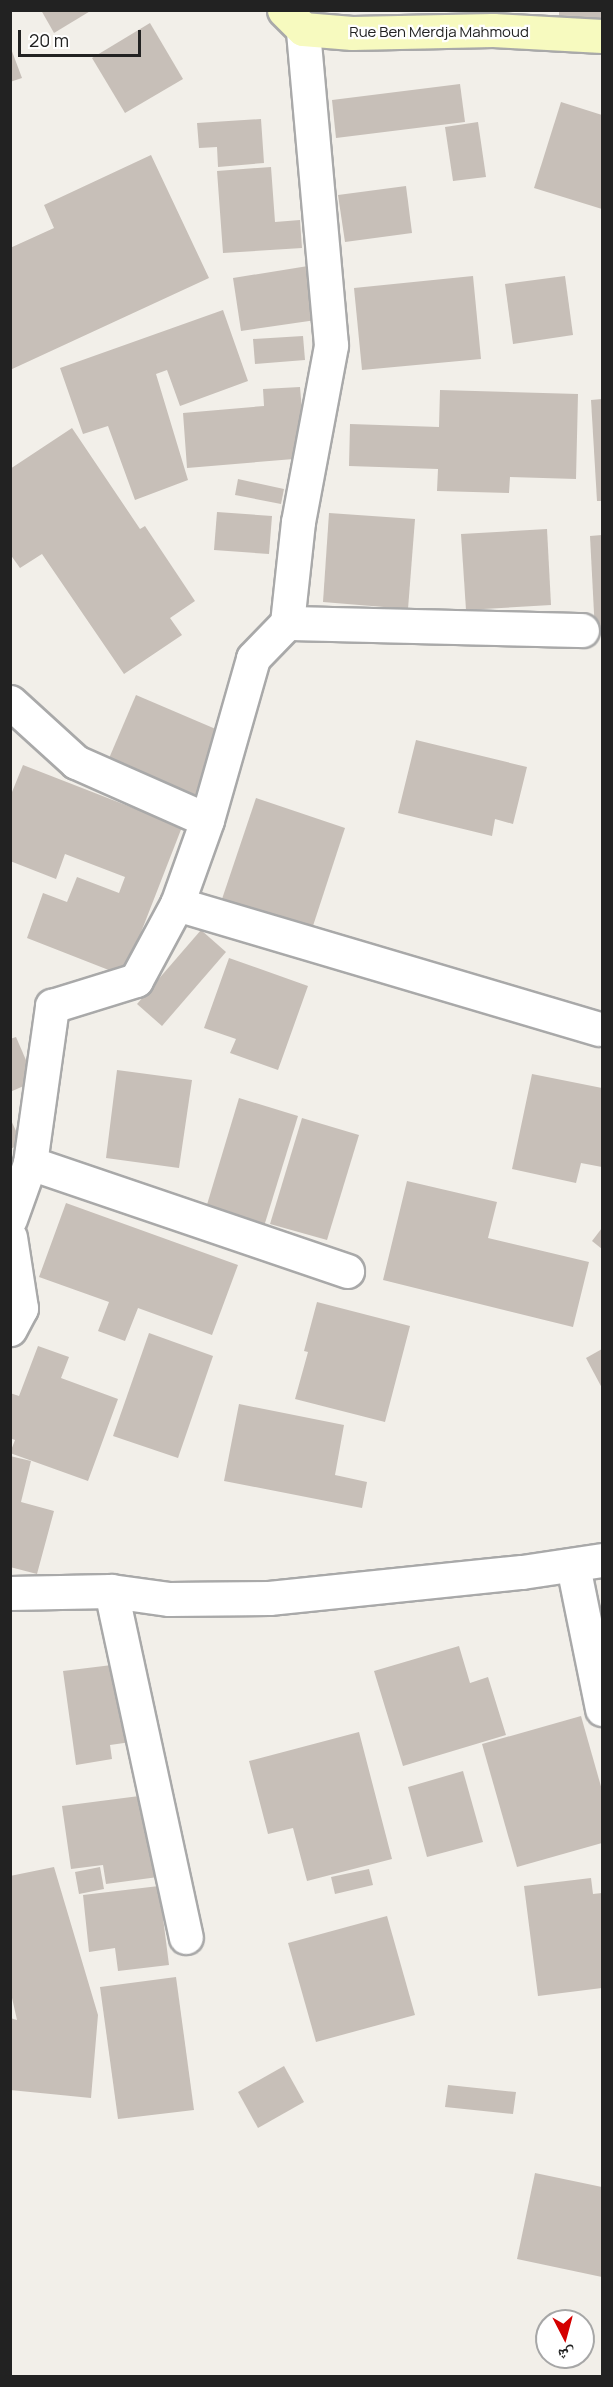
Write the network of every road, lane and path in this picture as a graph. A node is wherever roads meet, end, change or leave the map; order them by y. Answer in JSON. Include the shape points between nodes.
{"nodes":[{"id":1,"x":293,"y":20,"type":"edge"},
{"id":2,"x":603,"y":36,"type":"edge"},
{"id":3,"x":287,"y":623,"type":"junction"},
{"id":4,"x":582,"y":630,"type":"dead end"},
{"id":5,"x":10,"y":702,"type":"edge"},
{"id":6,"x":207,"y":820,"type":"junction"},
{"id":7,"x":177,"y":904,"type":"junction"},
{"id":8,"x":599,"y":1029,"type":"dead end"},
{"id":9,"x":30,"y":1163,"type":"junction"},
{"id":10,"x":10,"y":1219,"type":"edge"},
{"id":11,"x":10,"y":1237,"type":"edge"},
{"id":12,"x":347,"y":1271,"type":"dead end"},
{"id":13,"x":10,"y":1329,"type":"edge"},
{"id":14,"x":588,"y":1563,"type":"edge"},
{"id":15,"x":111,"y":1591,"type":"junction"},
{"id":16,"x":10,"y":1593,"type":"edge"},
{"id":17,"x":603,"y":1709,"type":"edge"},
{"id":18,"x":186,"y":1937,"type":"dead end"}],
"edges":[{"from":1,"to":2,"type":"street","name":"Rue Ben Merdja Mahmoud","via":[[352,33],[493,30]]},
{"from":1,"to":3,"type":"street","via":[[332,345],[298,522]]},
{"from":3,"to":4,"type":"street"},
{"from":3,"to":6,"type":"street","via":[[253,658]]},
{"from":5,"to":6,"type":"street","via":[[76,762]]},
{"from":6,"to":7,"type":"street"},
{"from":7,"to":8,"type":"street"},
{"from":7,"to":9,"type":"street","via":[[136,980],[52,1006]]},
{"from":9,"to":10,"type":"street"},
{"from":9,"to":12,"type":"street"},
{"from":11,"to":13,"type":"street","via":[[21,1308]]},
{"from":14,"to":15,"type":"street","via":[[269,1598],[169,1599]]},
{"from":14,"to":17,"type":"street"},
{"from":15,"to":16,"type":"street"},
{"from":15,"to":18,"type":"street"}]}
